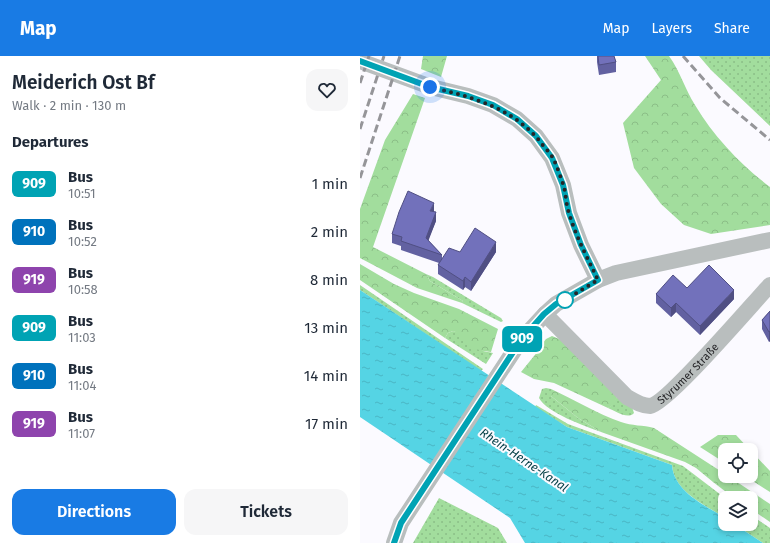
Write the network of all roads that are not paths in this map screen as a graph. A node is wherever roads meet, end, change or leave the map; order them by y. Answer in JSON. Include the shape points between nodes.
{"nodes":[{"id":1,"x":360,"y":61,"type":"edge"},
{"id":2,"x":770,"y":240,"type":"edge"},
{"id":3,"x":598,"y":280,"type":"junction"},
{"id":4,"x":770,"y":285,"type":"edge"},
{"id":5,"x":544,"y":314,"type":"junction"},
{"id":6,"x":394,"y":543,"type":"edge"}],
"edges":[{"from":1,"to":3,"type":"street","via":[[430,87],[493,105],[517,119],[536,136],[552,158],[581,245]]},
{"from":2,"to":3,"type":"street","via":[[616,273]]},
{"from":3,"to":5,"type":"street","via":[[556,304]]},
{"from":4,"to":5,"type":"street","name":"Styrumer Straße","via":[[702,360],[660,401],[650,406],[627,397]]},
{"from":5,"to":6,"type":"street","via":[[506,362],[401,523]]}]}
